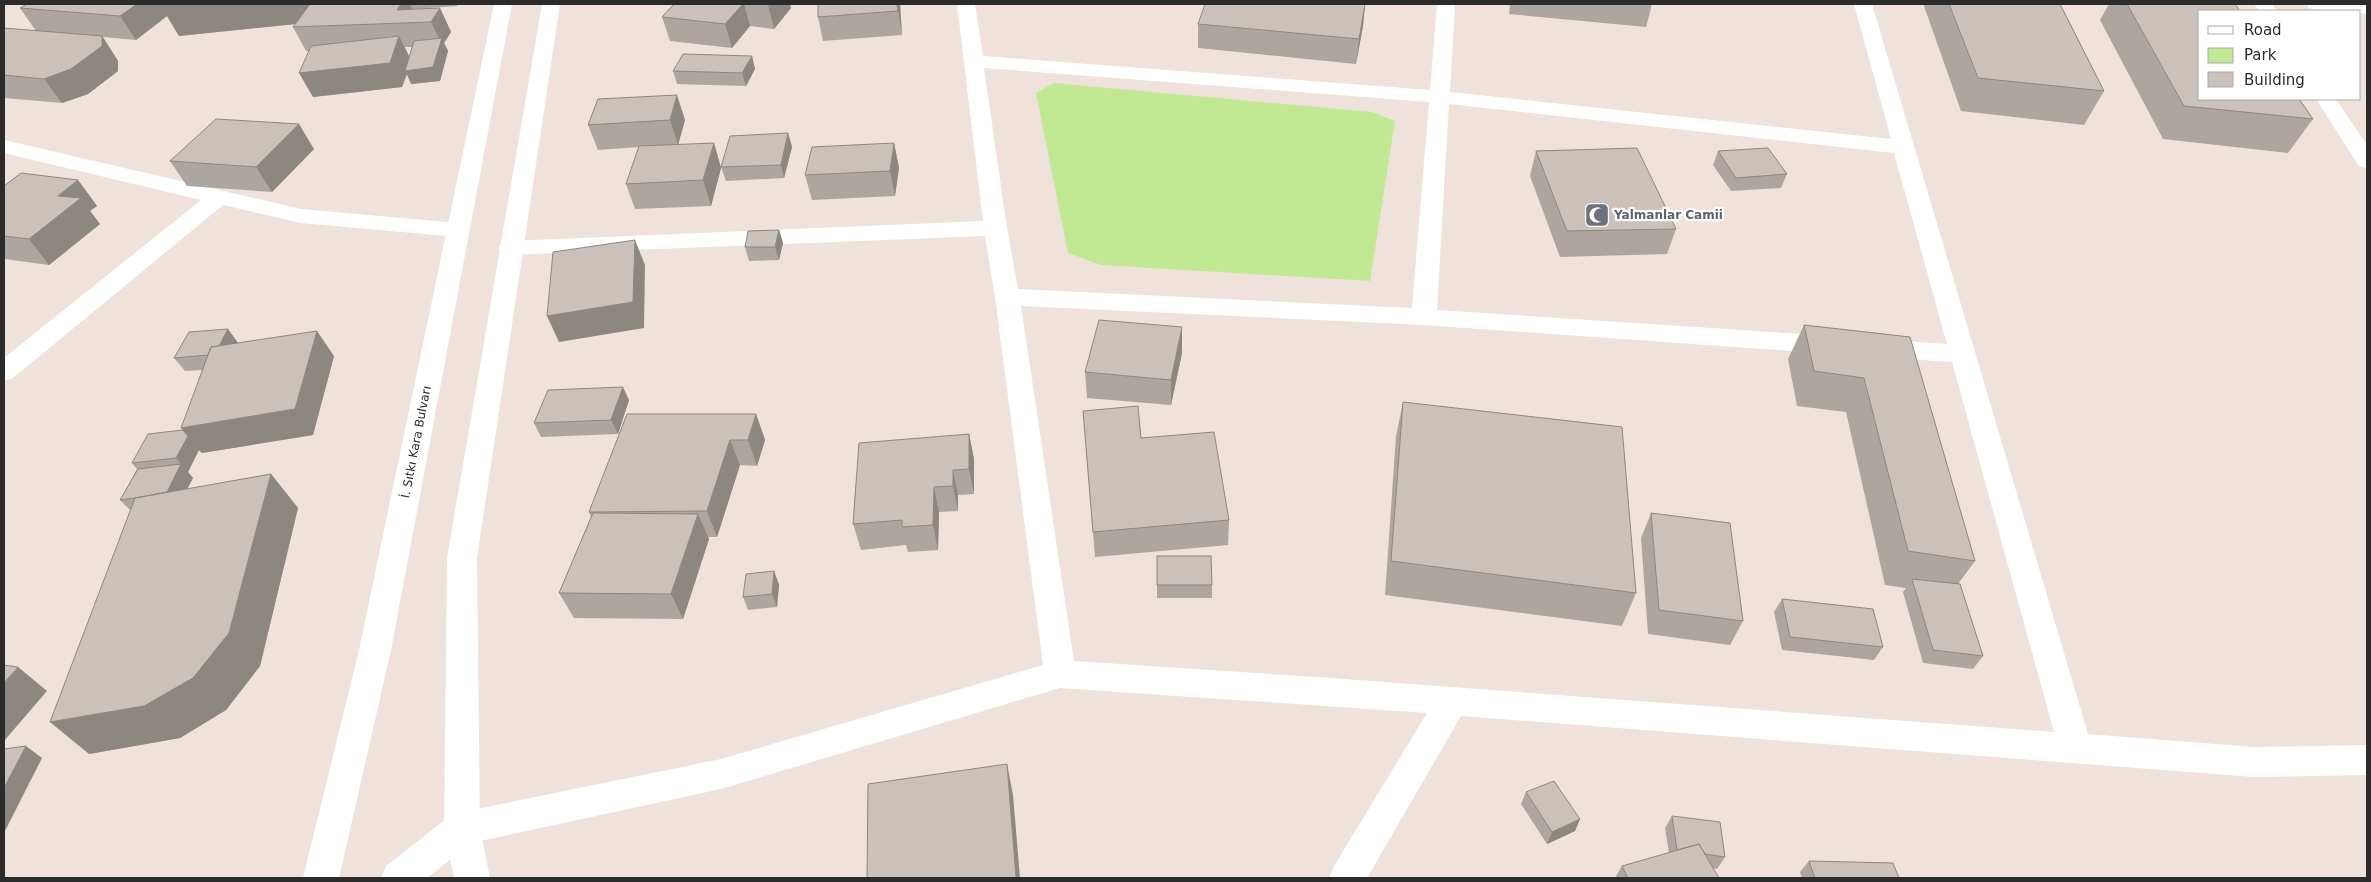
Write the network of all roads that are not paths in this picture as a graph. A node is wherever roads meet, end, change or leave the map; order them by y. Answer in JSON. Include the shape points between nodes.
{"nodes":[{"id":1,"x":503,"y":4,"type":"edge"},
{"id":2,"x":551,"y":4,"type":"edge"},
{"id":3,"x":966,"y":4,"type":"edge"},
{"id":4,"x":1446,"y":4,"type":"edge"},
{"id":5,"x":1863,"y":4,"type":"edge"},
{"id":6,"x":2316,"y":4,"type":"edge"},
{"id":7,"x":2367,"y":8,"type":"edge"},
{"id":8,"x":974,"y":61,"type":"junction"},
{"id":9,"x":1439,"y":97,"type":"junction"},
{"id":10,"x":2327,"y":100,"type":"edge"},
{"id":11,"x":4,"y":147,"type":"edge"},
{"id":12,"x":1903,"y":147,"type":"junction"},
{"id":13,"x":2367,"y":161,"type":"edge"},
{"id":14,"x":218,"y":197,"type":"junction"},
{"id":15,"x":995,"y":228,"type":"junction"},
{"id":16,"x":458,"y":230,"type":"junction"},
{"id":17,"x":510,"y":248,"type":"junction"},
{"id":18,"x":1007,"y":297,"type":"junction"},
{"id":19,"x":1424,"y":317,"type":"junction"},
{"id":20,"x":1962,"y":354,"type":"junction"},
{"id":21,"x":4,"y":372,"type":"edge"},
{"id":22,"x":1060,"y":674,"type":"junction"},
{"id":23,"x":1452,"y":701,"type":"junction"},
{"id":24,"x":2075,"y":748,"type":"junction"},
{"id":25,"x":2367,"y":760,"type":"edge"},
{"id":26,"x":462,"y":828,"type":"junction"},
{"id":27,"x":321,"y":878,"type":"edge"},
{"id":28,"x":399,"y":878,"type":"edge"},
{"id":29,"x":472,"y":878,"type":"edge"},
{"id":30,"x":1347,"y":878,"type":"edge"}],
"edges":[{"from":1,"to":16,"type":"street","name":"İ. Sıtkı Kara Bulvarı"},
{"from":2,"to":17,"type":"street"},
{"from":3,"to":8,"type":"street"},
{"from":4,"to":9,"type":"street"},
{"from":5,"to":12,"type":"street"},
{"from":6,"to":7,"type":"street"},
{"from":8,"to":9,"type":"street"},
{"from":8,"to":15,"type":"street"},
{"from":9,"to":12,"type":"street"},
{"from":9,"to":19,"type":"street"},
{"from":10,"to":13,"type":"street"},
{"from":11,"to":14,"type":"street"},
{"from":12,"to":20,"type":"street"},
{"from":14,"to":16,"type":"street","via":[[301,216]]},
{"from":14,"to":21,"type":"street"},
{"from":15,"to":17,"type":"street"},
{"from":15,"to":18,"type":"street"},
{"from":16,"to":27,"type":"street","name":"İ. Sıtkı Kara Bulvarı","via":[[375,650]]},
{"from":17,"to":26,"type":"street","via":[[462,558]]},
{"from":18,"to":19,"type":"street"},
{"from":18,"to":22,"type":"street"},
{"from":19,"to":20,"type":"street"},
{"from":20,"to":24,"type":"street"},
{"from":22,"to":23,"type":"street"},
{"from":22,"to":26,"type":"street","via":[[721,774]]},
{"from":23,"to":24,"type":"street"},
{"from":23,"to":30,"type":"street"},
{"from":24,"to":25,"type":"street","via":[[2254,762]]},
{"from":26,"to":28,"type":"street"},
{"from":26,"to":29,"type":"street"}]}
